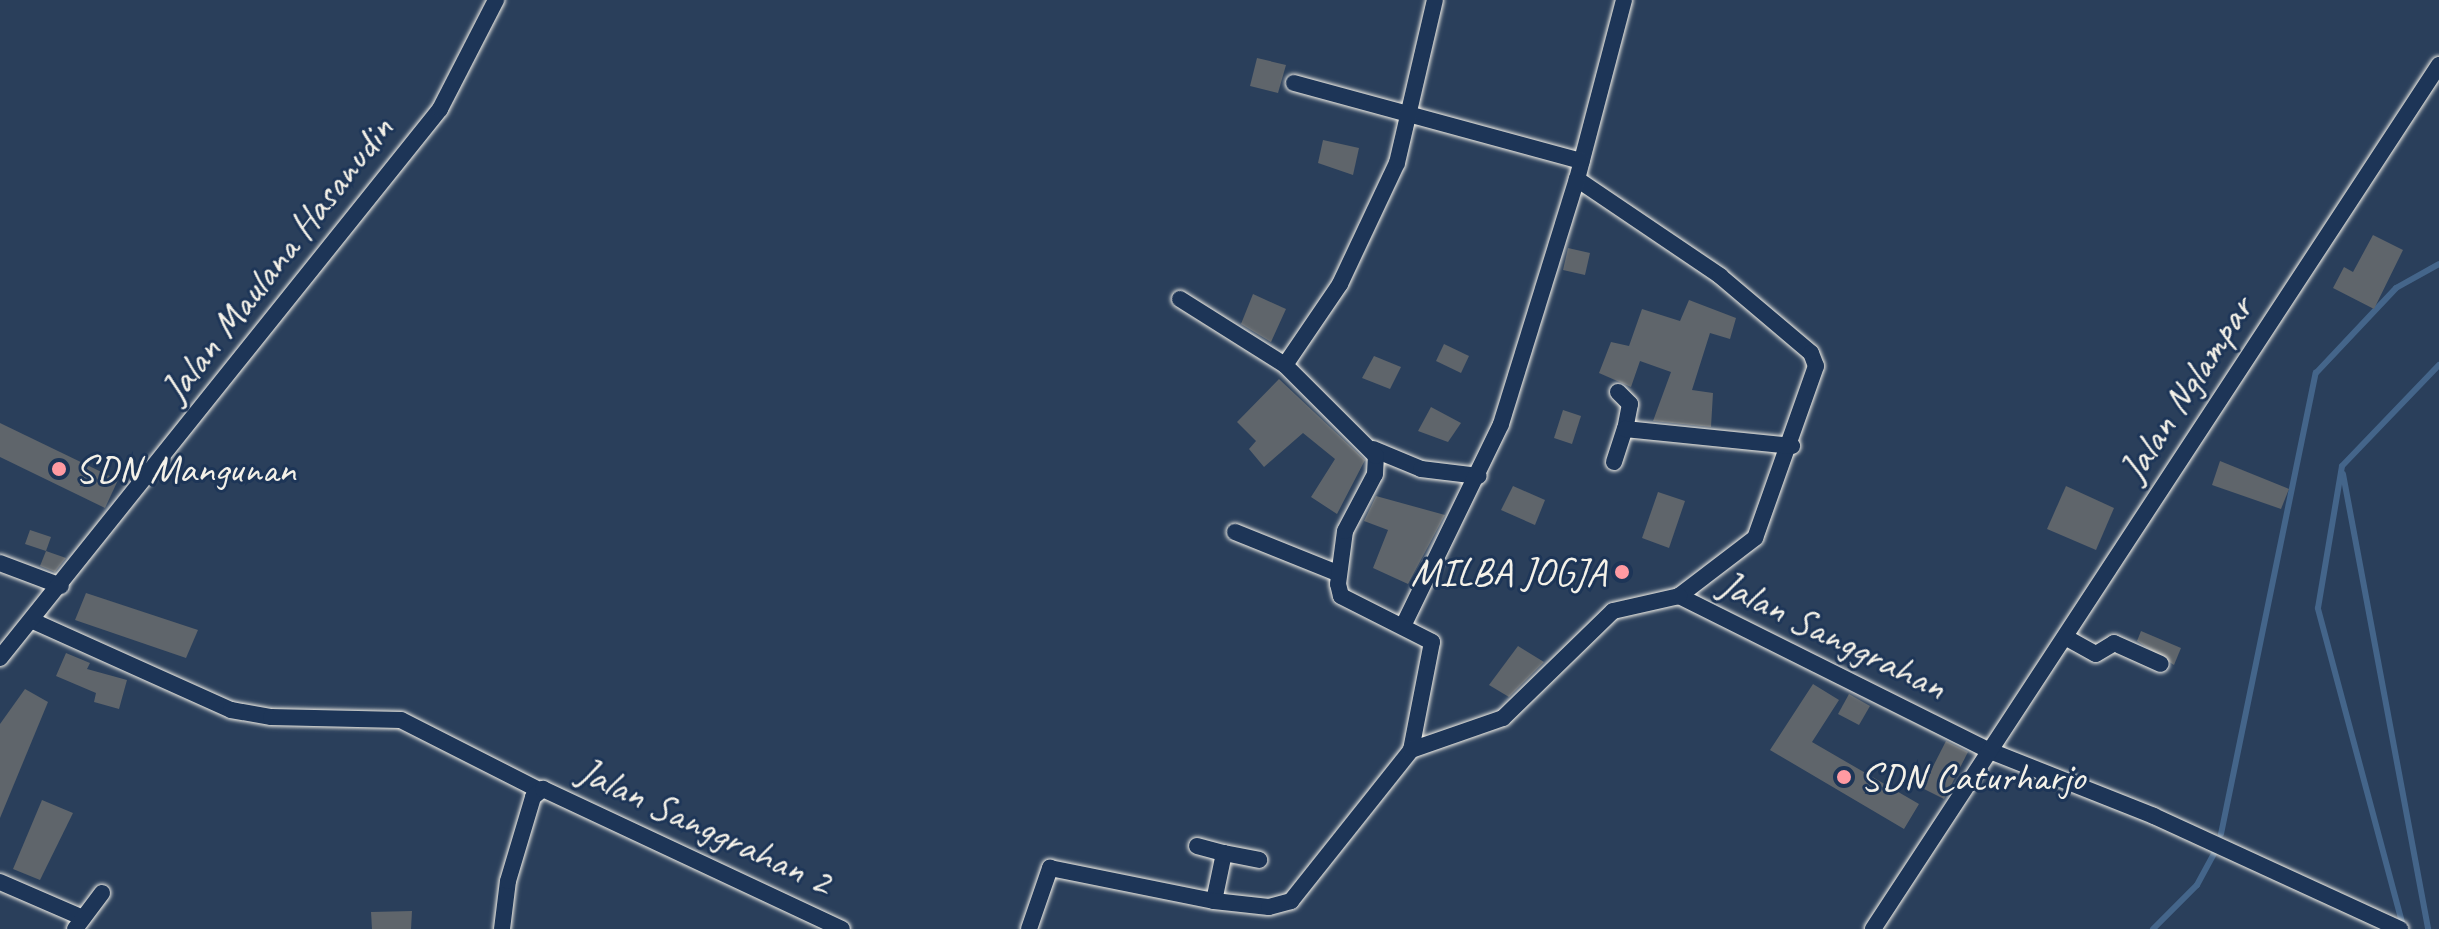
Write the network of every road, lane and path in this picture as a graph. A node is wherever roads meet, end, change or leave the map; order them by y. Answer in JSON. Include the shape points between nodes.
{"nodes":[{"id":1,"x":496,"y":0,"type":"edge"},
{"id":2,"x":1435,"y":0,"type":"edge"},
{"id":3,"x":1624,"y":0,"type":"edge"},
{"id":4,"x":2439,"y":65,"type":"edge"},
{"id":5,"x":1294,"y":83,"type":"dead end"},
{"id":6,"x":1408,"y":112,"type":"junction"},
{"id":7,"x":1582,"y":161,"type":"junction"},
{"id":8,"x":1577,"y":179,"type":"junction"},
{"id":9,"x":1180,"y":299,"type":"dead end"},
{"id":10,"x":1285,"y":365,"type":"junction"},
{"id":11,"x":1618,"y":392,"type":"dead end"},
{"id":12,"x":1625,"y":429,"type":"junction"},
{"id":13,"x":1792,"y":446,"type":"junction"},
{"id":14,"x":1373,"y":449,"type":"junction"},
{"id":15,"x":1614,"y":462,"type":"dead end"},
{"id":16,"x":1479,"y":476,"type":"junction"},
{"id":17,"x":1235,"y":532,"type":"dead end"},
{"id":18,"x":0,"y":563,"type":"edge"},
{"id":19,"x":1337,"y":573,"type":"junction"},
{"id":20,"x":61,"y":586,"type":"junction"},
{"id":21,"x":1679,"y":596,"type":"junction"},
{"id":22,"x":33,"y":621,"type":"junction"},
{"id":23,"x":1404,"y":624,"type":"junction"},
{"id":24,"x":0,"y":629,"type":"edge"},
{"id":25,"x":18,"y":637,"type":"junction"},
{"id":26,"x":2065,"y":637,"type":"junction"},
{"id":27,"x":0,"y":658,"type":"edge"},
{"id":28,"x":2161,"y":664,"type":"dead end"},
{"id":29,"x":1411,"y":750,"type":"junction"},
{"id":30,"x":1990,"y":751,"type":"junction"},
{"id":31,"x":539,"y":790,"type":"junction"},
{"id":32,"x":1197,"y":846,"type":"dead end"},
{"id":33,"x":1224,"y":853,"type":"junction"},
{"id":34,"x":1259,"y":860,"type":"dead end"},
{"id":35,"x":0,"y":882,"type":"edge"},
{"id":36,"x":102,"y":893,"type":"dead end"},
{"id":37,"x":1214,"y":901,"type":"junction"},
{"id":38,"x":79,"y":924,"type":"edge"},
{"id":39,"x":502,"y":929,"type":"edge"},
{"id":40,"x":842,"y":929,"type":"edge"},
{"id":41,"x":1029,"y":929,"type":"edge"},
{"id":42,"x":1873,"y":929,"type":"edge"},
{"id":43,"x":2400,"y":929,"type":"edge"}],
"edges":[{"from":1,"to":20,"type":"street","name":"Jalan Maulana Hasanudin","via":[[440,109]]},
{"from":2,"to":6,"type":"street"},
{"from":3,"to":7,"type":"street"},
{"from":4,"to":26,"type":"street","name":"Jalan Nglampar"},
{"from":5,"to":6,"type":"street"},
{"from":6,"to":7,"type":"street"},
{"from":6,"to":10,"type":"street","via":[[1397,163],[1376,214],[1340,284]]},
{"from":7,"to":8,"type":"street"},
{"from":8,"to":13,"type":"street","name":"Jalan Sanggrahan","via":[[1720,276],[1811,353],[1815,383]]},
{"from":8,"to":16,"type":"street","via":[[1521,372]]},
{"from":9,"to":10,"type":"street"},
{"from":10,"to":14,"type":"street"},
{"from":11,"to":12,"type":"street","via":[[1630,404]]},
{"from":12,"to":13,"type":"street"},
{"from":12,"to":15,"type":"street"},
{"from":13,"to":21,"type":"street","name":"Jalan Sanggrahan","via":[[1755,538]]},
{"from":14,"to":16,"type":"street","via":[[1421,469]]},
{"from":14,"to":19,"type":"street","via":[[1375,474],[1345,531]]},
{"from":16,"to":23,"type":"street"},
{"from":17,"to":19,"type":"street"},
{"from":18,"to":20,"type":"street"},
{"from":19,"to":23,"type":"street","via":[[1341,596]]},
{"from":20,"to":22,"type":"street","name":"Jalan Maulana Hasanudin"},
{"from":21,"to":29,"type":"street","via":[[1613,611],[1503,718]]},
{"from":21,"to":30,"type":"street","name":"Jalan Sanggrahan"},
{"from":22,"to":25,"type":"street","name":"Jalan Maulana Hasanudin"},
{"from":22,"to":31,"type":"street","via":[[231,710],[271,717],[401,720]]},
{"from":23,"to":29,"type":"street","via":[[1423,633],[1434,653]]},
{"from":24,"to":25,"type":"street"},
{"from":25,"to":27,"type":"street","name":"Jalan Maulana Hasanudin"},
{"from":26,"to":28,"type":"street","via":[[2096,654],[2114,643]]},
{"from":26,"to":30,"type":"street","name":"Jalan Nglampar"},
{"from":29,"to":37,"type":"street","via":[[1291,901],[1269,907]]},
{"from":30,"to":42,"type":"street","name":"Jalan Nglampar"},
{"from":30,"to":43,"type":"street","name":"Jalan Sanggrahan","via":[[2154,816]]},
{"from":31,"to":39,"type":"street","name":"Jalan Sanggrahan 2","via":[[508,881]]},
{"from":31,"to":40,"type":"street","name":"Jalan Sanggrahan 2"},
{"from":32,"to":33,"type":"street"},
{"from":33,"to":34,"type":"street"},
{"from":33,"to":37,"type":"street"},
{"from":35,"to":38,"type":"street"},
{"from":36,"to":38,"type":"street"},
{"from":37,"to":41,"type":"street","via":[[1050,868]]}]}
